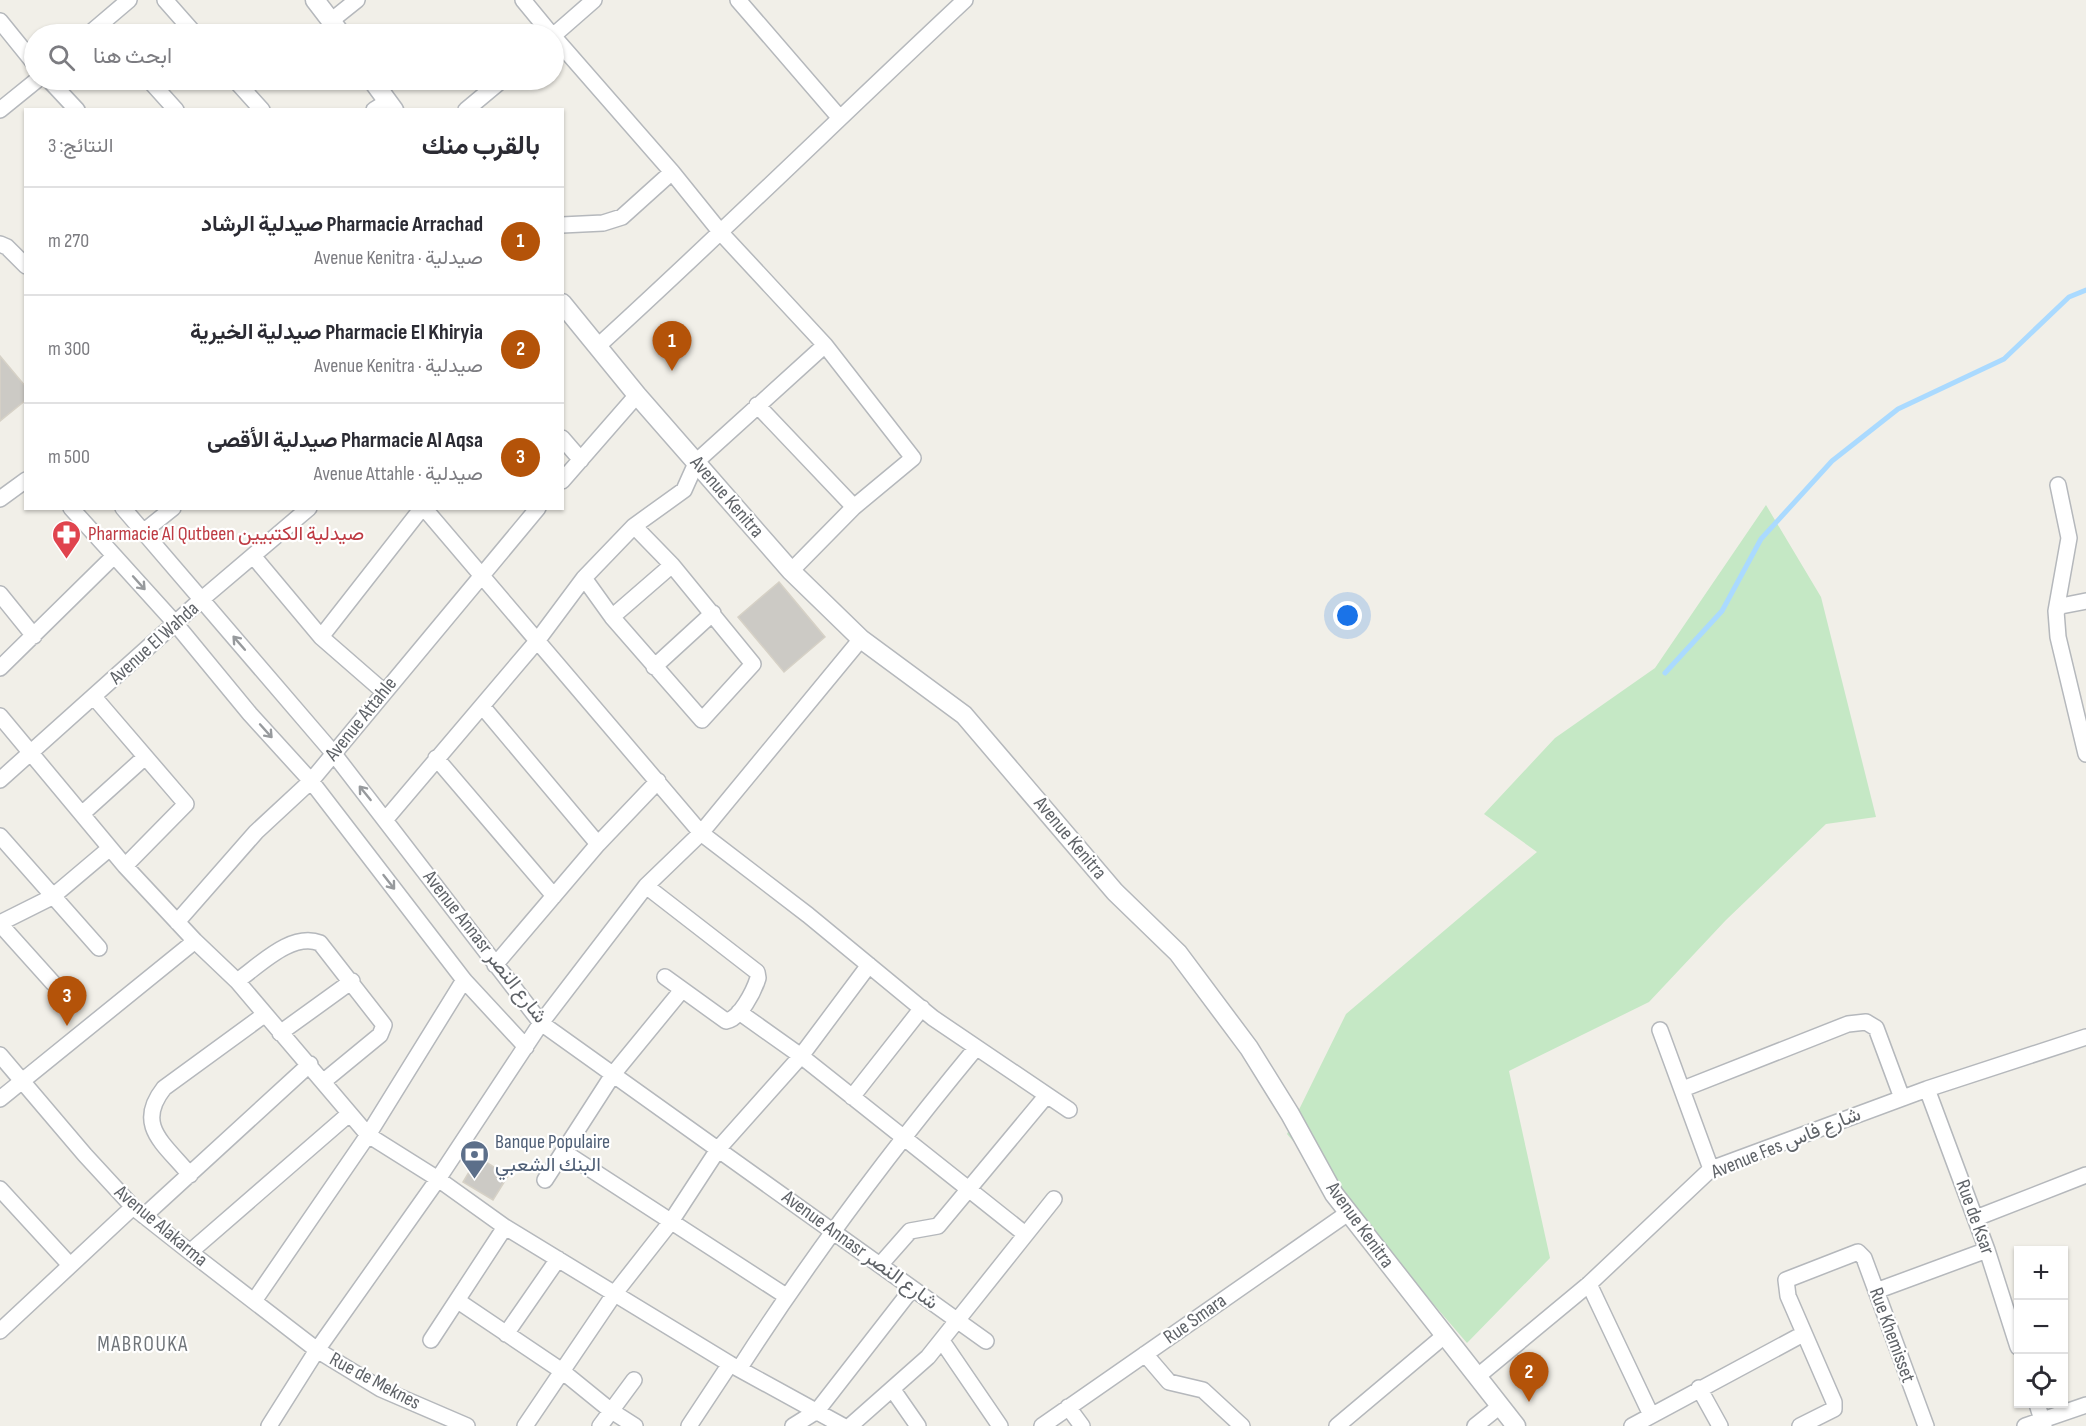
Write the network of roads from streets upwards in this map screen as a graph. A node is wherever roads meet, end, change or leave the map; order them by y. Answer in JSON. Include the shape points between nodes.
{"nodes":[{"id":1,"x":129,"y":0,"type":"edge"},
{"id":2,"x":165,"y":0,"type":"edge"},
{"id":3,"x":315,"y":0,"type":"edge"},
{"id":4,"x":357,"y":0,"type":"edge"},
{"id":5,"x":523,"y":0,"type":"edge"},
{"id":6,"x":594,"y":0,"type":"edge"},
{"id":7,"x":738,"y":0,"type":"edge"},
{"id":8,"x":965,"y":0,"type":"edge"},
{"id":9,"x":107,"y":24,"type":"edge"},
{"id":10,"x":186,"y":24,"type":"edge"},
{"id":11,"x":335,"y":24,"type":"edge"},
{"id":12,"x":339,"y":24,"type":"edge"},
{"id":13,"x":543,"y":24,"type":"edge"},
{"id":14,"x":564,"y":26,"type":"edge"},
{"id":15,"x":3,"y":30,"type":"edge"},
{"id":16,"x":564,"y":49,"type":"edge"},
{"id":17,"x":24,"y":52,"type":"edge"},
{"id":18,"x":25,"y":90,"type":"edge"},
{"id":19,"x":58,"y":90,"type":"edge"},
{"id":20,"x":158,"y":90,"type":"edge"},
{"id":21,"x":244,"y":90,"type":"edge"},
{"id":22,"x":377,"y":90,"type":"edge"},
{"id":23,"x":490,"y":90,"type":"edge"},
{"id":24,"x":385,"y":107,"type":"edge"},
{"id":25,"x":75,"y":108,"type":"edge"},
{"id":26,"x":174,"y":108,"type":"edge"},
{"id":27,"x":260,"y":108,"type":"edge"},
{"id":28,"x":468,"y":108,"type":"edge"},
{"id":29,"x":0,"y":110,"type":"edge"},
{"id":30,"x":839,"y":117,"type":"junction"},
{"id":31,"x":672,"y":172,"type":"junction"},
{"id":32,"x":564,"y":225,"type":"edge"},
{"id":33,"x":722,"y":234,"type":"junction"},
{"id":34,"x":0,"y":244,"type":"edge"},
{"id":35,"x":23,"y":256,"type":"edge"},
{"id":36,"x":564,"y":305,"type":"edge"},
{"id":37,"x":825,"y":345,"type":"junction"},
{"id":38,"x":598,"y":346,"type":"junction"},
{"id":39,"x":637,"y":395,"type":"junction"},
{"id":40,"x":757,"y":405,"type":"junction"},
{"id":41,"x":564,"y":440,"type":"edge"},
{"id":42,"x":581,"y":460,"type":"junction"},
{"id":43,"x":697,"y":461,"type":"junction"},
{"id":44,"x":564,"y":479,"type":"edge"},
{"id":45,"x":24,"y":481,"type":"edge"},
{"id":46,"x":2058,"y":485,"type":"dead end"},
{"id":47,"x":0,"y":499,"type":"edge"},
{"id":48,"x":854,"y":507,"type":"junction"},
{"id":49,"x":73,"y":510,"type":"edge"},
{"id":50,"x":125,"y":510,"type":"edge"},
{"id":51,"x":170,"y":510,"type":"edge"},
{"id":52,"x":307,"y":510,"type":"edge"},
{"id":53,"x":421,"y":510,"type":"edge"},
{"id":54,"x":425,"y":510,"type":"edge"},
{"id":55,"x":536,"y":510,"type":"edge"},
{"id":56,"x":634,"y":526,"type":"junction"},
{"id":57,"x":143,"y":532,"type":"junction"},
{"id":58,"x":114,"y":556,"type":"junction"},
{"id":59,"x":254,"y":557,"type":"junction"},
{"id":60,"x":672,"y":565,"type":"junction"},
{"id":61,"x":791,"y":571,"type":"junction"},
{"id":62,"x":482,"y":575,"type":"junction"},
{"id":63,"x":584,"y":578,"type":"junction"},
{"id":64,"x":0,"y":594,"type":"edge"},
{"id":65,"x":202,"y":600,"type":"junction"},
{"id":66,"x":2086,"y":601,"type":"edge"},
{"id":67,"x":2056,"y":610,"type":"junction"},
{"id":68,"x":713,"y":613,"type":"junction"},
{"id":69,"x":612,"y":617,"type":"junction"},
{"id":70,"x":175,"y":623,"type":"junction"},
{"id":71,"x":34,"y":636,"type":"junction"},
{"id":72,"x":321,"y":637,"type":"junction"},
{"id":73,"x":861,"y":639,"type":"junction"},
{"id":74,"x":537,"y":641,"type":"junction"},
{"id":75,"x":654,"y":667,"type":"junction"},
{"id":76,"x":0,"y":668,"type":"edge"},
{"id":77,"x":383,"y":691,"type":"junction"},
{"id":78,"x":94,"y":697,"type":"junction"},
{"id":79,"x":482,"y":706,"type":"junction"},
{"id":80,"x":0,"y":716,"type":"edge"},
{"id":81,"x":33,"y":753,"type":"junction"},
{"id":82,"x":334,"y":754,"type":"junction"},
{"id":83,"x":2086,"y":754,"type":"edge"},
{"id":84,"x":145,"y":757,"type":"junction"},
{"id":85,"x":436,"y":758,"type":"junction"},
{"id":86,"x":0,"y":780,"type":"edge"},
{"id":87,"x":311,"y":781,"type":"junction"},
{"id":88,"x":658,"y":781,"type":"junction"},
{"id":89,"x":83,"y":813,"type":"junction"},
{"id":90,"x":386,"y":819,"type":"junction"},
{"id":91,"x":701,"y":833,"type":"junction"},
{"id":92,"x":0,"y":836,"type":"edge"},
{"id":93,"x":598,"y":844,"type":"junction"},
{"id":94,"x":110,"y":848,"type":"junction"},
{"id":95,"x":125,"y":866,"type":"junction"},
{"id":96,"x":646,"y":886,"type":"junction"},
{"id":97,"x":554,"y":896,"type":"junction"},
{"id":98,"x":52,"y":897,"type":"junction"},
{"id":99,"x":177,"y":922,"type":"junction"},
{"id":100,"x":0,"y":924,"type":"edge"},
{"id":101,"x":195,"y":941,"type":"junction"},
{"id":102,"x":99,"y":948,"type":"dead end"},
{"id":103,"x":495,"y":965,"type":"junction"},
{"id":104,"x":869,"y":965,"type":"junction"},
{"id":105,"x":664,"y":977,"type":"dead end"},
{"id":106,"x":464,"y":980,"type":"junction"},
{"id":107,"x":237,"y":981,"type":"junction"},
{"id":108,"x":352,"y":981,"type":"junction"},
{"id":109,"x":53,"y":983,"type":"dead end"},
{"id":110,"x":682,"y":990,"type":"junction"},
{"id":111,"x":922,"y":1008,"type":"junction"},
{"id":112,"x":739,"y":1012,"type":"junction"},
{"id":113,"x":264,"y":1015,"type":"junction"},
{"id":114,"x":541,"y":1023,"type":"junction"},
{"id":115,"x":1660,"y":1030,"type":"dead end"},
{"id":116,"x":280,"y":1033,"type":"junction"},
{"id":117,"x":2086,"y":1037,"type":"edge"},
{"id":118,"x":525,"y":1047,"type":"junction"},
{"id":119,"x":976,"y":1048,"type":"junction"},
{"id":120,"x":0,"y":1055,"type":"edge"},
{"id":121,"x":801,"y":1056,"type":"junction"},
{"id":122,"x":310,"y":1064,"type":"junction"},
{"id":123,"x":614,"y":1074,"type":"junction"},
{"id":124,"x":324,"y":1081,"type":"junction"},
{"id":125,"x":21,"y":1082,"type":"junction"},
{"id":126,"x":1683,"y":1089,"type":"junction"},
{"id":127,"x":1927,"y":1089,"type":"junction"},
{"id":128,"x":1047,"y":1095,"type":"junction"},
{"id":129,"x":852,"y":1097,"type":"junction"},
{"id":130,"x":1902,"y":1098,"type":"junction"},
{"id":131,"x":0,"y":1099,"type":"edge"},
{"id":132,"x":1069,"y":1110,"type":"dead end"},
{"id":133,"x":349,"y":1114,"type":"junction"},
{"id":134,"x":368,"y":1135,"type":"junction"},
{"id":135,"x":902,"y":1138,"type":"junction"},
{"id":136,"x":719,"y":1148,"type":"junction"},
{"id":137,"x":564,"y":1152,"type":"junction"},
{"id":138,"x":1711,"y":1169,"type":"junction"},
{"id":139,"x":190,"y":1175,"type":"junction"},
{"id":140,"x":2086,"y":1175,"type":"edge"},
{"id":141,"x":438,"y":1179,"type":"junction"},
{"id":142,"x":545,"y":1180,"type":"dead end"},
{"id":143,"x":0,"y":1189,"type":"edge"},
{"id":144,"x":969,"y":1190,"type":"junction"},
{"id":145,"x":1054,"y":1199,"type":"dead end"},
{"id":146,"x":139,"y":1211,"type":"junction"},
{"id":147,"x":1348,"y":1213,"type":"junction"},
{"id":148,"x":1976,"y":1218,"type":"junction"},
{"id":149,"x":670,"y":1223,"type":"junction"},
{"id":150,"x":505,"y":1227,"type":"junction"},
{"id":151,"x":832,"y":1229,"type":"junction"},
{"id":152,"x":1025,"y":1234,"type":"junction"},
{"id":153,"x":1987,"y":1250,"type":"junction"},
{"id":154,"x":190,"y":1252,"type":"junction"},
{"id":155,"x":558,"y":1259,"type":"junction"},
{"id":156,"x":69,"y":1264,"type":"junction"},
{"id":157,"x":880,"y":1265,"type":"junction"},
{"id":158,"x":1588,"y":1284,"type":"junction"},
{"id":159,"x":912,"y":1289,"type":"junction"},
{"id":160,"x":1875,"y":1291,"type":"junction"},
{"id":161,"x":615,"y":1293,"type":"junction"},
{"id":162,"x":786,"y":1296,"type":"junction"},
{"id":163,"x":254,"y":1301,"type":"junction"},
{"id":164,"x":458,"y":1301,"type":"junction"},
{"id":165,"x":957,"y":1321,"type":"junction"},
{"id":166,"x":1,"y":1328,"type":"edge"},
{"id":167,"x":2014,"y":1332,"type":"edge"},
{"id":168,"x":506,"y":1334,"type":"junction"},
{"id":169,"x":1803,"y":1334,"type":"junction"},
{"id":170,"x":1444,"y":1336,"type":"junction"},
{"id":171,"x":431,"y":1340,"type":"dead end"},
{"id":172,"x":942,"y":1341,"type":"junction"},
{"id":173,"x":986,"y":1341,"type":"dead end"},
{"id":174,"x":317,"y":1350,"type":"junction"},
{"id":175,"x":1145,"y":1354,"type":"junction"},
{"id":176,"x":735,"y":1367,"type":"junction"},
{"id":177,"x":562,"y":1371,"type":"junction"},
{"id":178,"x":1478,"y":1376,"type":"junction"},
{"id":179,"x":634,"y":1380,"type":"dead end"},
{"id":180,"x":1699,"y":1388,"type":"junction"},
{"id":181,"x":893,"y":1390,"type":"junction"},
{"id":182,"x":2086,"y":1405,"type":"edge"},
{"id":183,"x":1500,"y":1406,"type":"junction"},
{"id":184,"x":1068,"y":1407,"type":"junction"},
{"id":185,"x":2038,"y":1408,"type":"edge"},
{"id":186,"x":610,"y":1410,"type":"junction"},
{"id":187,"x":817,"y":1411,"type":"junction"},
{"id":188,"x":1651,"y":1415,"type":"junction"},
{"id":189,"x":2043,"y":1423,"type":"edge"},
{"id":190,"x":269,"y":1426,"type":"edge"},
{"id":191,"x":466,"y":1426,"type":"edge"},
{"id":192,"x":525,"y":1426,"type":"edge"},
{"id":193,"x":600,"y":1426,"type":"edge"},
{"id":194,"x":635,"y":1426,"type":"edge"},
{"id":195,"x":689,"y":1426,"type":"edge"},
{"id":196,"x":793,"y":1426,"type":"edge"},
{"id":197,"x":843,"y":1426,"type":"edge"},
{"id":198,"x":850,"y":1426,"type":"edge"},
{"id":199,"x":918,"y":1426,"type":"edge"},
{"id":200,"x":1000,"y":1426,"type":"edge"},
{"id":201,"x":1042,"y":1426,"type":"edge"},
{"id":202,"x":1082,"y":1426,"type":"edge"},
{"id":203,"x":1242,"y":1426,"type":"edge"},
{"id":204,"x":1336,"y":1426,"type":"edge"},
{"id":205,"x":1475,"y":1426,"type":"edge"},
{"id":206,"x":1515,"y":1426,"type":"edge"},
{"id":207,"x":1632,"y":1426,"type":"edge"},
{"id":208,"x":1720,"y":1426,"type":"edge"},
{"id":209,"x":1800,"y":1426,"type":"edge"},
{"id":210,"x":1926,"y":1426,"type":"edge"},
{"id":211,"x":2025,"y":1426,"type":"edge"}],
"edges":[{"from":1,"to":9,"type":"street"},
{"from":2,"to":10,"type":"street"},
{"from":3,"to":11,"type":"street"},
{"from":4,"to":12,"type":"street"},
{"from":5,"to":13,"type":"street"},
{"from":6,"to":14,"type":"street"},
{"from":7,"to":30,"type":"street"},
{"from":8,"to":30,"type":"street"},
{"from":15,"to":17,"type":"street"},
{"from":16,"to":31,"type":"street"},
{"from":18,"to":29,"type":"street"},
{"from":19,"to":25,"type":"street"},
{"from":20,"to":26,"type":"street"},
{"from":21,"to":27,"type":"street"},
{"from":22,"to":24,"type":"street"},
{"from":23,"to":28,"type":"street"},
{"from":30,"to":33,"type":"street"},
{"from":31,"to":32,"type":"street","via":[[622,217],[603,223]]},
{"from":31,"to":33,"type":"street"},
{"from":33,"to":37,"type":"street"},
{"from":33,"to":38,"type":"street"},
{"from":34,"to":35,"type":"street"},
{"from":36,"to":38,"type":"street","name":"Avenue Kenitra"},
{"from":37,"to":40,"type":"street"},
{"from":37,"to":48,"type":"street","via":[[913,458]]},
{"from":38,"to":39,"type":"street","name":"Avenue Kenitra"},
{"from":39,"to":42,"type":"street"},
{"from":39,"to":43,"type":"street","name":"Avenue Kenitra"},
{"from":40,"to":43,"type":"street"},
{"from":40,"to":48,"type":"street"},
{"from":41,"to":42,"type":"street"},
{"from":42,"to":44,"type":"street"},
{"from":43,"to":56,"type":"street","via":[[684,490]]},
{"from":43,"to":61,"type":"street","name":"Avenue Kenitra"},
{"from":45,"to":47,"type":"street"},
{"from":46,"to":67,"type":"street","via":[[2069,538]]},
{"from":48,"to":61,"type":"street"},
{"from":49,"to":58,"type":"street","name":"Avenue Annasr شارع النصر"},
{"from":50,"to":57,"type":"street","name":"Avenue Annasr شارع النصر"},
{"from":51,"to":57,"type":"street"},
{"from":52,"to":59,"type":"street","name":"Avenue El Wahda"},
{"from":53,"to":72,"type":"street"},
{"from":54,"to":62,"type":"street"},
{"from":55,"to":62,"type":"street","name":"Avenue Attahle"},
{"from":56,"to":60,"type":"street"},
{"from":56,"to":63,"type":"street"},
{"from":57,"to":65,"type":"street","name":"Avenue Annasr شارع النصر"},
{"from":58,"to":70,"type":"street","name":"Avenue Annasr شارع النصر","one_way":true},
{"from":58,"to":71,"type":"street"},
{"from":59,"to":65,"type":"street","name":"Avenue El Wahda"},
{"from":59,"to":72,"type":"street"},
{"from":60,"to":68,"type":"street"},
{"from":60,"to":69,"type":"street"},
{"from":61,"to":73,"type":"street","name":"Avenue Kenitra"},
{"from":62,"to":74,"type":"street"},
{"from":62,"to":77,"type":"street","name":"Avenue Attahle"},
{"from":63,"to":69,"type":"street"},
{"from":63,"to":74,"type":"street"},
{"from":64,"to":71,"type":"street"},
{"from":65,"to":70,"type":"street","name":"Avenue El Wahda"},
{"from":82,"to":65,"type":"street","name":"Avenue Annasr شارع النصر","one_way":true},
{"from":66,"to":67,"type":"street"},
{"from":67,"to":83,"type":"street","via":[[2058,637]]},
{"from":68,"to":75,"type":"street"},
{"from":68,"to":75,"type":"street","via":[[753,663],[702,720]]},
{"from":69,"to":75,"type":"street"},
{"from":70,"to":78,"type":"street","name":"Avenue El Wahda"},
{"from":70,"to":87,"type":"street","name":"Avenue Annasr شارع النصر","one_way":true},
{"from":71,"to":76,"type":"street"},
{"from":72,"to":77,"type":"street"},
{"from":73,"to":91,"type":"street"},
{"from":73,"to":147,"type":"street","name":"Avenue Kenitra","via":[[964,715],[1115,892],[1178,953],[1249,1048]]},
{"from":74,"to":79,"type":"street"},
{"from":74,"to":88,"type":"street"},
{"from":77,"to":82,"type":"street","name":"Avenue Attahle"},
{"from":78,"to":81,"type":"street","name":"Avenue El Wahda"},
{"from":78,"to":84,"type":"street"},
{"from":79,"to":85,"type":"street"},
{"from":79,"to":93,"type":"street"},
{"from":80,"to":81,"type":"street"},
{"from":81,"to":86,"type":"street","name":"Avenue El Wahda"},
{"from":81,"to":89,"type":"street"},
{"from":82,"to":87,"type":"street","name":"Avenue Attahle"},
{"from":90,"to":82,"type":"street","name":"Avenue Annasr شارع النصر","one_way":true},
{"from":84,"to":89,"type":"street"},
{"from":84,"to":95,"type":"street","via":[[186,804]]},
{"from":85,"to":90,"type":"street"},
{"from":85,"to":97,"type":"street"},
{"from":87,"to":99,"type":"street","name":"Avenue Attahle","via":[[256,832]]},
{"from":87,"to":106,"type":"street","name":"Avenue Annasr شارع النصر","one_way":true},
{"from":88,"to":91,"type":"street"},
{"from":88,"to":93,"type":"street"},
{"from":89,"to":94,"type":"street"},
{"from":90,"to":103,"type":"street","name":"Avenue Annasr شارع النصر"},
{"from":91,"to":96,"type":"street"},
{"from":91,"to":104,"type":"street"},
{"from":92,"to":98,"type":"street"},
{"from":93,"to":97,"type":"street"},
{"from":94,"to":95,"type":"street"},
{"from":94,"to":98,"type":"street"},
{"from":95,"to":99,"type":"street"},
{"from":96,"to":112,"type":"street","via":[[757,972],[756,983]]},
{"from":96,"to":114,"type":"street"},
{"from":97,"to":103,"type":"street"},
{"from":98,"to":100,"type":"street"},
{"from":98,"to":102,"type":"street"},
{"from":99,"to":101,"type":"street"},
{"from":100,"to":109,"type":"street"},
{"from":101,"to":107,"type":"street"},
{"from":101,"to":125,"type":"street"},
{"from":103,"to":114,"type":"street","name":"Avenue Annasr شارع النصر"},
{"from":104,"to":111,"type":"street"},
{"from":104,"to":121,"type":"street"},
{"from":105,"to":110,"type":"street"},
{"from":106,"to":118,"type":"street","name":"Avenue Annasr شارع النصر"},
{"from":106,"to":134,"type":"street"},
{"from":107,"to":108,"type":"street","via":[[293,942],[311,939],[320,943]]},
{"from":107,"to":113,"type":"street"},
{"from":108,"to":116,"type":"street"},
{"from":108,"to":124,"type":"street","via":[[382,1020],[384,1029]]},
{"from":110,"to":112,"type":"street","via":[[723,1020],[731,1020]]},
{"from":110,"to":123,"type":"street"},
{"from":111,"to":119,"type":"street"},
{"from":111,"to":129,"type":"street"},
{"from":112,"to":121,"type":"street"},
{"from":113,"to":116,"type":"street"},
{"from":113,"to":139,"type":"street","via":[[164,1088],[153,1101],[149,1115],[152,1129]]},
{"from":114,"to":118,"type":"street"},
{"from":114,"to":123,"type":"street","name":"Avenue Annasr شارع النصر"},
{"from":115,"to":126,"type":"street"},
{"from":116,"to":122,"type":"street"},
{"from":117,"to":127,"type":"street","name":"Avenue Fes شارع فاس"},
{"from":118,"to":141,"type":"street"},
{"from":119,"to":128,"type":"street"},
{"from":119,"to":135,"type":"street"},
{"from":120,"to":125,"type":"street","name":"Avenue Alakarma"},
{"from":121,"to":129,"type":"street"},
{"from":121,"to":136,"type":"street"},
{"from":122,"to":124,"type":"street"},
{"from":122,"to":139,"type":"street"},
{"from":123,"to":136,"type":"street","name":"Avenue Annasr شارع النصر"},
{"from":123,"to":137,"type":"street"},
{"from":124,"to":133,"type":"street"},
{"from":125,"to":131,"type":"street"},
{"from":125,"to":146,"type":"street","name":"Avenue Alakarma"},
{"from":126,"to":130,"type":"street","via":[[1848,1024],[1866,1022],[1876,1028]]},
{"from":126,"to":138,"type":"street"},
{"from":127,"to":130,"type":"street","name":"Avenue Fes شارع فاس"},
{"from":127,"to":148,"type":"street","name":"Rue de Ksar"},
{"from":128,"to":132,"type":"street"},
{"from":128,"to":144,"type":"street"},
{"from":129,"to":135,"type":"street"},
{"from":130,"to":138,"type":"street","name":"Avenue Fes شارع فاس"},
{"from":133,"to":134,"type":"street"},
{"from":133,"to":154,"type":"street"},
{"from":134,"to":141,"type":"street"},
{"from":134,"to":163,"type":"street"},
{"from":135,"to":144,"type":"street"},
{"from":135,"to":151,"type":"street"},
{"from":136,"to":149,"type":"street"},
{"from":136,"to":151,"type":"street","name":"Avenue Annasr شارع النصر"},
{"from":137,"to":142,"type":"street"},
{"from":137,"to":149,"type":"street"},
{"from":138,"to":158,"type":"street","name":"Avenue Fes شارع فاس"},
{"from":139,"to":146,"type":"street"},
{"from":140,"to":148,"type":"street"},
{"from":141,"to":150,"type":"street"},
{"from":141,"to":174,"type":"street"},
{"from":143,"to":156,"type":"street"},
{"from":144,"to":152,"type":"street"},
{"from":144,"to":157,"type":"street","via":[[938,1226],[910,1231]]},
{"from":145,"to":152,"type":"street"},
{"from":146,"to":154,"type":"street","name":"Avenue Alakarma"},
{"from":146,"to":156,"type":"street"},
{"from":147,"to":170,"type":"street","name":"Avenue Kenitra"},
{"from":147,"to":175,"type":"street","name":"Rue Smara"},
{"from":148,"to":153,"type":"street","name":"Rue de Ksar"},
{"from":149,"to":161,"type":"street"},
{"from":149,"to":162,"type":"street"},
{"from":150,"to":155,"type":"street"},
{"from":150,"to":164,"type":"street"},
{"from":151,"to":157,"type":"street","name":"Avenue Annasr شارع النصر"},
{"from":151,"to":162,"type":"street"},
{"from":152,"to":165,"type":"street"},
{"from":153,"to":160,"type":"street"},
{"from":153,"to":167,"type":"street","name":"Rue de Ksar"},
{"from":154,"to":163,"type":"street","name":"Avenue Alakarma"},
{"from":155,"to":161,"type":"street"},
{"from":155,"to":168,"type":"street"},
{"from":156,"to":166,"type":"street"},
{"from":157,"to":159,"type":"street","name":"Avenue Annasr شارع النصر"},
{"from":158,"to":178,"type":"street","name":"Avenue Fes شارع فاس"},
{"from":158,"to":188,"type":"street"},
{"from":159,"to":165,"type":"street","name":"Avenue Annasr شارع النصر"},
{"from":159,"to":187,"type":"street"},
{"from":160,"to":169,"type":"street","name":"Rue Khemisset","via":[[1859,1252],[1786,1280],[1785,1289]]},
{"from":160,"to":210,"type":"street","name":"Rue Khemisset"},
{"from":161,"to":176,"type":"street"},
{"from":161,"to":177,"type":"street"},
{"from":162,"to":176,"type":"street"},
{"from":163,"to":174,"type":"street","name":"Avenue Alakarma"},
{"from":164,"to":168,"type":"street"},
{"from":164,"to":171,"type":"street"},
{"from":165,"to":172,"type":"street"},
{"from":165,"to":173,"type":"street","name":"Avenue Annasr شارع النصر"},
{"from":168,"to":177,"type":"street"},
{"from":169,"to":180,"type":"street"},
{"from":169,"to":209,"type":"street","via":[[1835,1405]]},
{"from":170,"to":178,"type":"street","name":"Avenue Kenitra"},
{"from":170,"to":204,"type":"street"},
{"from":172,"to":181,"type":"street"},
{"from":172,"to":200,"type":"street"},
{"from":174,"to":190,"type":"street"},
{"from":174,"to":191,"type":"street","name":"Rue de Meknes","via":[[381,1389]]},
{"from":175,"to":184,"type":"street","name":"Rue Smara"},
{"from":175,"to":203,"type":"street","via":[[1169,1382],[1203,1390]]},
{"from":176,"to":187,"type":"street"},
{"from":176,"to":195,"type":"street"},
{"from":177,"to":186,"type":"street"},
{"from":177,"to":192,"type":"street"},
{"from":178,"to":183,"type":"street","name":"Avenue Kenitra"},
{"from":179,"to":186,"type":"street"},
{"from":180,"to":188,"type":"street"},
{"from":180,"to":208,"type":"street"},
{"from":181,"to":198,"type":"street"},
{"from":181,"to":199,"type":"street"},
{"from":182,"to":189,"type":"street"},
{"from":183,"to":205,"type":"street"},
{"from":183,"to":206,"type":"street","name":"Avenue Kenitra"},
{"from":184,"to":201,"type":"street","name":"Rue Smara"},
{"from":184,"to":202,"type":"street"},
{"from":185,"to":189,"type":"street"},
{"from":186,"to":193,"type":"street"},
{"from":186,"to":194,"type":"street"},
{"from":187,"to":196,"type":"street"},
{"from":187,"to":197,"type":"street"},
{"from":188,"to":207,"type":"street"},
{"from":189,"to":211,"type":"street"}]}
